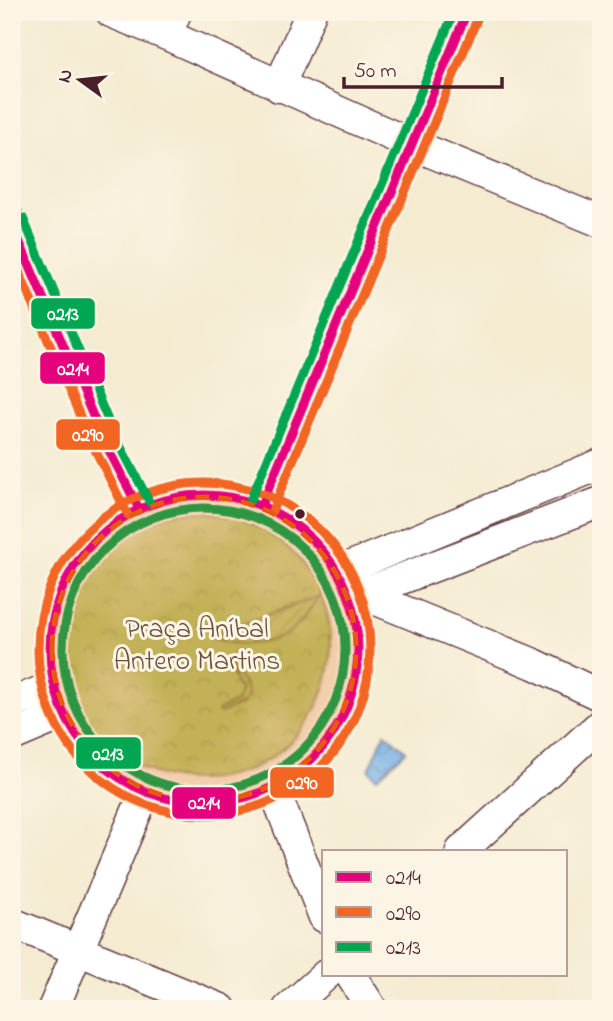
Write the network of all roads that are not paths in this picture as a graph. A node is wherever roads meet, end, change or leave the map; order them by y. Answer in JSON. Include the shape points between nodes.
{"nodes":[{"id":1,"x":111,"y":12,"type":"edge"},
{"id":2,"x":311,"y":12,"type":"edge"},
{"id":3,"x":467,"y":12,"type":"edge"},
{"id":4,"x":172,"y":24,"type":"edge"},
{"id":5,"x":279,"y":86,"type":"junction"},
{"id":6,"x":411,"y":144,"type":"junction"},
{"id":7,"x":601,"y":222,"type":"edge"},
{"id":8,"x":12,"y":223,"type":"edge"},
{"id":9,"x":601,"y":464,"type":"edge"},
{"id":10,"x":601,"y":502,"type":"edge"},
{"id":11,"x":261,"y":506,"type":"junction"},
{"id":12,"x":139,"y":509,"type":"junction"},
{"id":13,"x":337,"y":572,"type":"junction"},
{"id":14,"x":356,"y":596,"type":"junction"},
{"id":15,"x":54,"y":686,"type":"junction"},
{"id":16,"x":601,"y":696,"type":"edge"},
{"id":17,"x":12,"y":703,"type":"edge"},
{"id":18,"x":64,"y":714,"type":"junction"},
{"id":19,"x":601,"y":724,"type":"edge"},
{"id":20,"x":12,"y":736,"type":"edge"},
{"id":21,"x":273,"y":787,"type":"junction"},
{"id":22,"x":145,"y":792,"type":"junction"},
{"id":23,"x":462,"y":850,"type":"edge"},
{"id":24,"x":322,"y":912,"type":"edge"},
{"id":25,"x":12,"y":923,"type":"edge"},
{"id":26,"x":77,"y":949,"type":"junction"},
{"id":27,"x":325,"y":976,"type":"edge"},
{"id":28,"x":351,"y":976,"type":"edge"},
{"id":29,"x":53,"y":1009,"type":"edge"},
{"id":30,"x":221,"y":1009,"type":"edge"},
{"id":31,"x":288,"y":1009,"type":"edge"},
{"id":32,"x":372,"y":1009,"type":"edge"}],
"edges":[{"from":1,"to":4,"type":"street"},
{"from":2,"to":5,"type":"street"},
{"from":3,"to":6,"type":"street"},
{"from":4,"to":5,"type":"street"},
{"from":5,"to":6,"type":"street"},
{"from":6,"to":7,"type":"street"},
{"from":6,"to":11,"type":"street"},
{"from":8,"to":12,"type":"street","via":[[101,436]]},
{"from":9,"to":13,"type":"street"},
{"from":10,"to":14,"type":"street"},
{"from":11,"to":12,"type":"street","via":[[200,495]]},
{"from":11,"to":13,"type":"street","via":[[306,533]]},
{"from":12,"to":15,"type":"street","via":[[88,547],[65,582],[50,644]]},
{"from":13,"to":14,"type":"street"},
{"from":14,"to":16,"type":"street","via":[[534,664]]},
{"from":14,"to":21,"type":"street","via":[[357,654],[349,700],[327,742]]},
{"from":15,"to":17,"type":"street"},
{"from":15,"to":18,"type":"street"},
{"from":18,"to":20,"type":"street"},
{"from":18,"to":22,"type":"street","via":[[97,761]]},
{"from":19,"to":23,"type":"street"},
{"from":21,"to":22,"type":"street","via":[[213,803],[190,803]]},
{"from":21,"to":24,"type":"street"},
{"from":22,"to":26,"type":"street"},
{"from":25,"to":26,"type":"street"},
{"from":26,"to":29,"type":"street"},
{"from":26,"to":30,"type":"street"},
{"from":27,"to":31,"type":"street"},
{"from":28,"to":32,"type":"street"}]}
